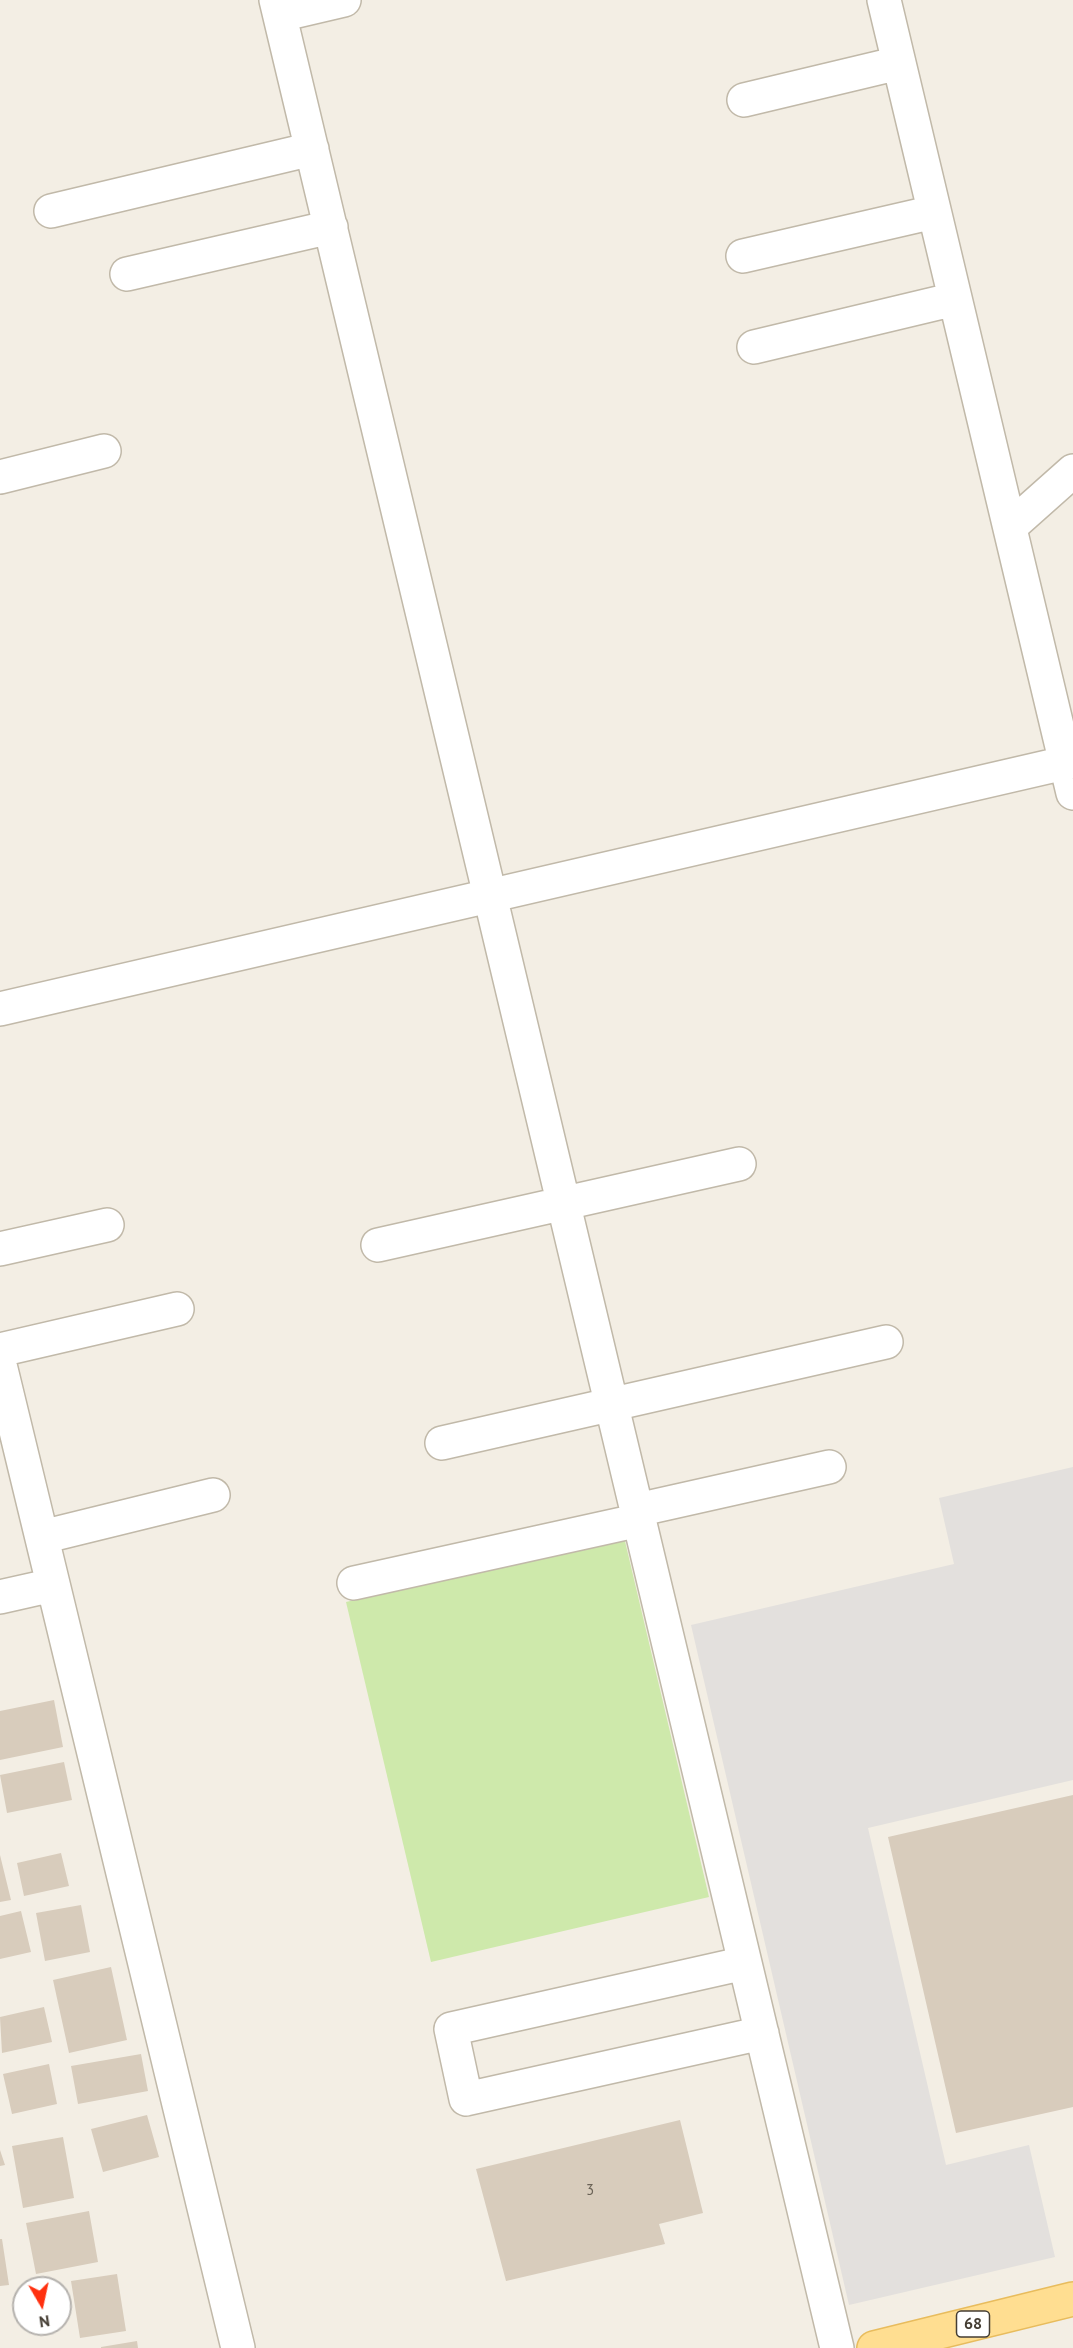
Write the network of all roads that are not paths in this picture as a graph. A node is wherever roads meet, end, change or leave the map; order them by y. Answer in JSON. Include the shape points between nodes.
{"nodes":[{"id":1,"x":344,"y":0,"type":"edge"},
{"id":2,"x":884,"y":0,"type":"edge"},
{"id":3,"x":278,"y":8,"type":"edge"},
{"id":4,"x":898,"y":63,"type":"junction"},
{"id":5,"x":744,"y":100,"type":"dead end"},
{"id":6,"x":312,"y":149,"type":"junction"},
{"id":7,"x":51,"y":211,"type":"dead end"},
{"id":8,"x":934,"y":212,"type":"junction"},
{"id":9,"x":331,"y":227,"type":"junction"},
{"id":10,"x":743,"y":256,"type":"dead end"},
{"id":11,"x":127,"y":274,"type":"dead end"},
{"id":12,"x":955,"y":299,"type":"junction"},
{"id":13,"x":754,"y":347,"type":"dead end"},
{"id":14,"x":104,"y":451,"type":"dead end"},
{"id":15,"x":1073,"y":471,"type":"edge"},
{"id":16,"x":0,"y":477,"type":"edge"},
{"id":17,"x":1010,"y":527,"type":"junction"},
{"id":18,"x":1071,"y":772,"type":"edge"},
{"id":19,"x":491,"y":896,"type":"junction"},
{"id":20,"x":0,"y":1009,"type":"edge"},
{"id":21,"x":739,"y":1164,"type":"dead end"},
{"id":22,"x":564,"y":1203,"type":"junction"},
{"id":23,"x":107,"y":1225,"type":"dead end"},
{"id":24,"x":378,"y":1245,"type":"dead end"},
{"id":25,"x":0,"y":1249,"type":"edge"},
{"id":26,"x":177,"y":1309,"type":"dead end"},
{"id":27,"x":886,"y":1342,"type":"dead end"},
{"id":28,"x":0,"y":1350,"type":"edge"},
{"id":29,"x":0,"y":1365,"type":"edge"},
{"id":30,"x":612,"y":1405,"type":"junction"},
{"id":31,"x":8,"y":1430,"type":"edge"},
{"id":32,"x":442,"y":1443,"type":"dead end"},
{"id":33,"x":829,"y":1467,"type":"dead end"},
{"id":34,"x":213,"y":1495,"type":"dead end"},
{"id":35,"x":638,"y":1515,"type":"junction"},
{"id":36,"x":42,"y":1537,"type":"junction"},
{"id":37,"x":354,"y":1583,"type":"dead end"},
{"id":38,"x":53,"y":1585,"type":"junction"},
{"id":39,"x":0,"y":1597,"type":"edge"},
{"id":40,"x":745,"y":1963,"type":"junction"},
{"id":41,"x":762,"y":2033,"type":"junction"},
{"id":42,"x":1073,"y":2299,"type":"edge"},
{"id":43,"x":238,"y":2348,"type":"edge"},
{"id":44,"x":837,"y":2348,"type":"edge"},
{"id":45,"x":874,"y":2348,"type":"edge"}],
"edges":[{"from":1,"to":3,"type":"street"},
{"from":2,"to":4,"type":"street"},
{"from":3,"to":6,"type":"street"},
{"from":4,"to":5,"type":"street"},
{"from":4,"to":8,"type":"street"},
{"from":6,"to":7,"type":"street"},
{"from":6,"to":9,"type":"street"},
{"from":8,"to":10,"type":"street"},
{"from":8,"to":12,"type":"street"},
{"from":9,"to":11,"type":"street"},
{"from":9,"to":19,"type":"street"},
{"from":12,"to":13,"type":"street"},
{"from":12,"to":17,"type":"street"},
{"from":14,"to":16,"type":"street"},
{"from":15,"to":17,"type":"street"},
{"from":17,"to":18,"type":"street"},
{"from":18,"to":19,"type":"street"},
{"from":19,"to":20,"type":"street"},
{"from":19,"to":22,"type":"street"},
{"from":21,"to":22,"type":"street"},
{"from":22,"to":24,"type":"street"},
{"from":22,"to":30,"type":"street"},
{"from":23,"to":25,"type":"street"},
{"from":26,"to":28,"type":"street"},
{"from":27,"to":30,"type":"street"},
{"from":29,"to":31,"type":"street"},
{"from":30,"to":32,"type":"street"},
{"from":30,"to":35,"type":"street"},
{"from":31,"to":36,"type":"street"},
{"from":33,"to":35,"type":"street"},
{"from":34,"to":36,"type":"street"},
{"from":35,"to":37,"type":"street"},
{"from":35,"to":40,"type":"street"},
{"from":36,"to":38,"type":"street"},
{"from":38,"to":39,"type":"street"},
{"from":38,"to":43,"type":"street"},
{"from":40,"to":41,"type":"street"},
{"from":40,"to":41,"type":"street","via":[[452,2029],[466,2099]]},
{"from":41,"to":44,"type":"street"},
{"from":42,"to":45,"type":"main road","number":"68"}]}
